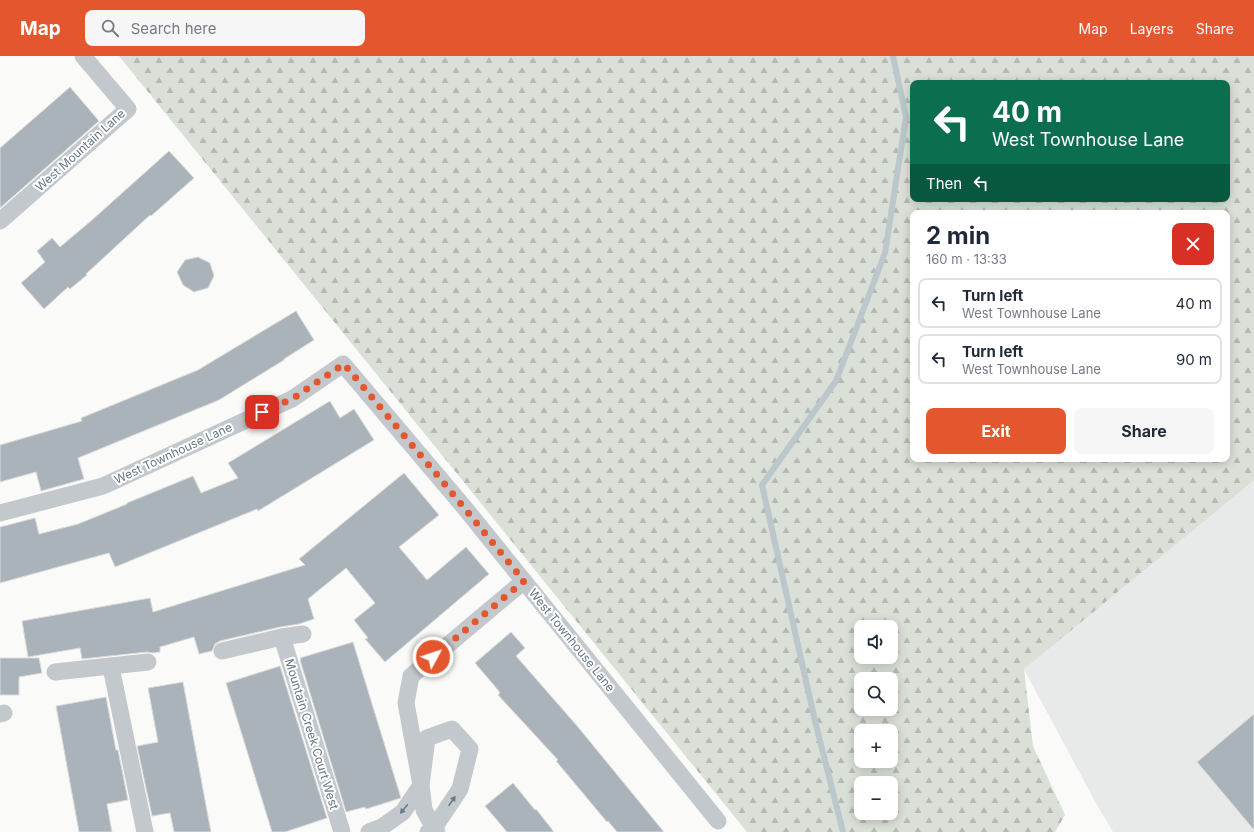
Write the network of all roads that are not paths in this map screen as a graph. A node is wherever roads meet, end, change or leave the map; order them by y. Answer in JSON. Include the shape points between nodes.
{"nodes":[{"id":1,"x":83,"y":56,"type":"edge"},
{"id":2,"x":0,"y":221,"type":"edge"},
{"id":3,"x":0,"y":512,"type":"edge"},
{"id":4,"x":524,"y":581,"type":"junction"},
{"id":5,"x":303,"y":634,"type":"dead end"},
{"id":6,"x":282,"y":637,"type":"junction"},
{"id":7,"x":222,"y":651,"type":"dead end"},
{"id":8,"x":148,"y":662,"type":"dead end"},
{"id":9,"x":111,"y":667,"type":"junction"},
{"id":10,"x":56,"y":672,"type":"dead end"},
{"id":11,"x":421,"y":785,"type":"junction"},
{"id":12,"x":718,"y":821,"type":"dead end"},
{"id":13,"x":433,"y":831,"type":"edge"},
{"id":14,"x":145,"y":832,"type":"edge"},
{"id":15,"x":342,"y":832,"type":"edge"},
{"id":16,"x":369,"y":832,"type":"edge"}],
"edges":[{"from":1,"to":2,"type":"street","name":"West Mountain Lane","via":[[128,109]]},
{"from":3,"to":4,"type":"street","name":"West Townhouse Lane","via":[[103,486],[292,399],[344,364]]},
{"from":4,"to":11,"type":"street","via":[[411,676],[406,703]]},
{"from":4,"to":12,"type":"street","name":"West Townhouse Lane"},
{"from":5,"to":6,"type":"street"},
{"from":6,"to":7,"type":"street"},
{"from":6,"to":15,"type":"street","name":"Mountain Creek Court West"},
{"from":8,"to":9,"type":"street"},
{"from":9,"to":10,"type":"street"},
{"from":9,"to":14,"type":"street"},
{"from":11,"to":13,"type":"street","via":[[424,810]]},
{"from":13,"to":11,"type":"street","one_way":true,"via":[[460,790],[470,749],[452,729],[427,738]]},
{"from":11,"to":16,"type":"street","one_way":true,"via":[[403,812],[382,827]]}]}
